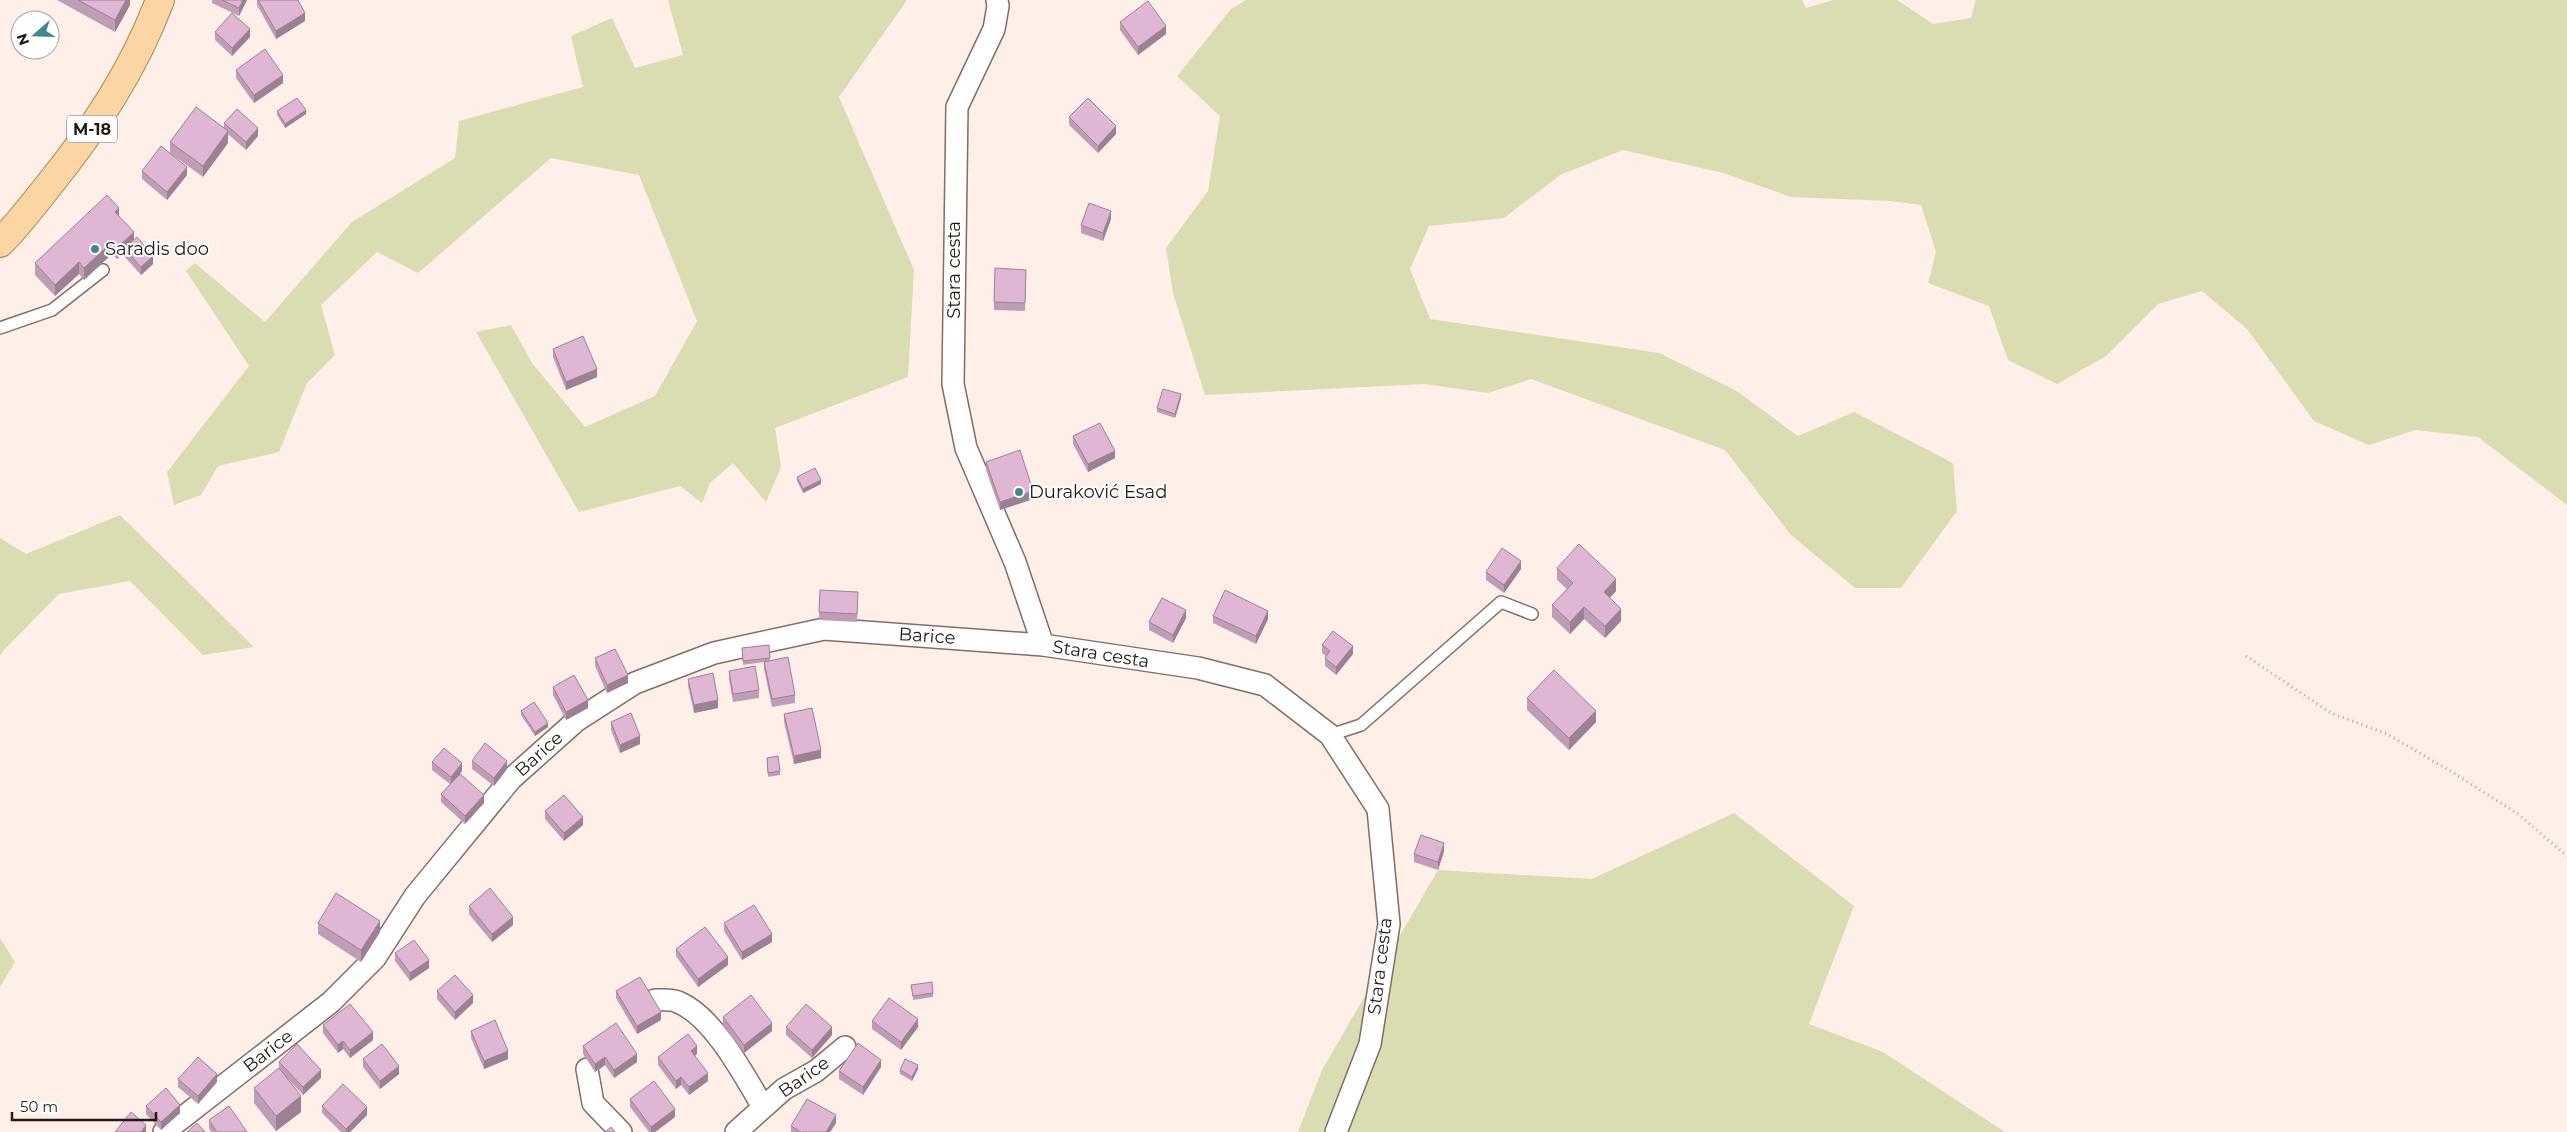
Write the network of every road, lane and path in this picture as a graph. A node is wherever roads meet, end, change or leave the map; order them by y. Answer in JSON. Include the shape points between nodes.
{"nodes":[{"id":1,"x":160,"y":0,"type":"edge"},
{"id":2,"x":997,"y":0,"type":"edge"},
{"id":3,"x":0,"y":243,"type":"edge"},
{"id":4,"x":103,"y":270,"type":"dead end"},
{"id":5,"x":0,"y":328,"type":"edge"},
{"id":6,"x":1532,"y":614,"type":"dead end"},
{"id":7,"x":1043,"y":645,"type":"junction"},
{"id":8,"x":2246,"y":656,"type":"dead end"},
{"id":9,"x":1330,"y":735,"type":"junction"},
{"id":10,"x":2567,"y":856,"type":"edge"},
{"id":11,"x":655,"y":1000,"type":"edge"},
{"id":12,"x":845,"y":1047,"type":"dead end"},
{"id":13,"x":587,"y":1069,"type":"dead end"},
{"id":14,"x":763,"y":1107,"type":"junction"},
{"id":15,"x":164,"y":1132,"type":"edge"},
{"id":16,"x":621,"y":1132,"type":"edge"},
{"id":17,"x":736,"y":1132,"type":"edge"},
{"id":18,"x":1336,"y":1132,"type":"edge"}],
"edges":[{"from":1,"to":3,"type":"main road","number":"M-18","via":[[146,37],[119,88],[84,141]]},
{"from":2,"to":7,"type":"street","name":"Stara cesta","via":[[994,29],[957,107],[953,384],[966,448],[1014,562]]},
{"from":4,"to":5,"type":"lane","via":[[52,310]]},
{"from":6,"to":9,"type":"lane","via":[[1501,602],[1361,725]]},
{"from":7,"to":9,"type":"street","name":"Stara cesta","via":[[1198,668],[1266,686]]},
{"from":7,"to":15,"type":"street","name":"Barice","via":[[824,629],[714,653],[635,683],[576,721],[511,779],[415,896],[375,958],[331,1002]]},
{"from":8,"to":10,"type":"path","via":[[2331,714],[2387,734],[2452,772],[2518,814]]},
{"from":9,"to":18,"type":"street","name":"Stara cesta","via":[[1378,809],[1389,924],[1370,1044]]},
{"from":11,"to":14,"type":"street","name":"Barice","via":[[677,1001],[696,1012],[734,1058]]},
{"from":12,"to":14,"type":"street","name":"Barice"},
{"from":13,"to":16,"type":"street","via":[[593,1103]]},
{"from":14,"to":17,"type":"street","name":"Barice"}]}
